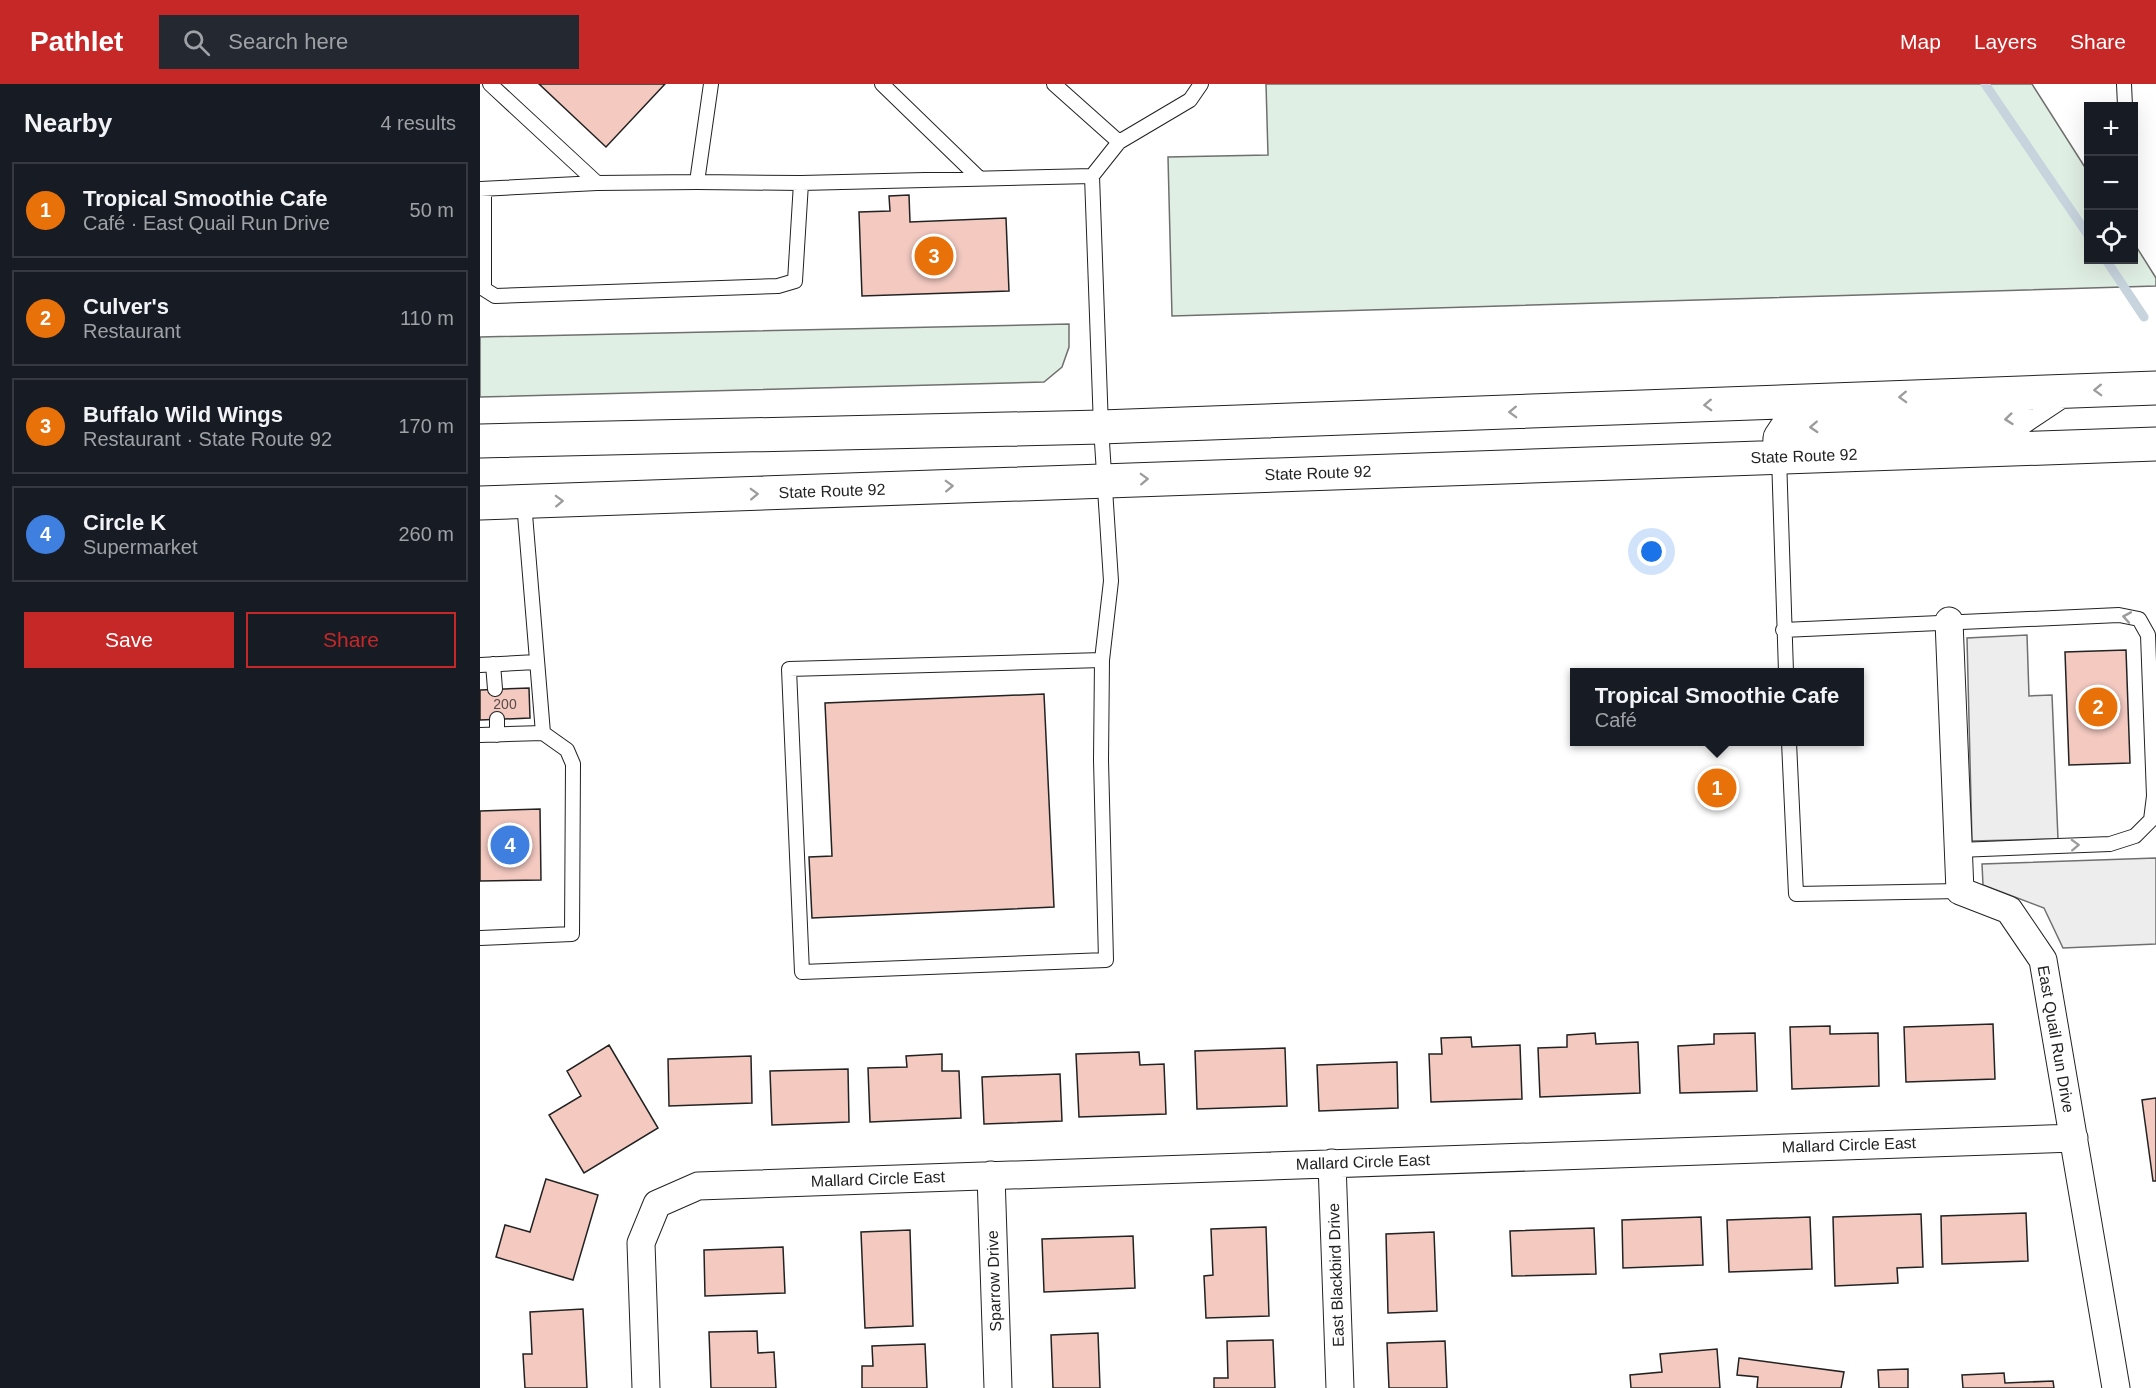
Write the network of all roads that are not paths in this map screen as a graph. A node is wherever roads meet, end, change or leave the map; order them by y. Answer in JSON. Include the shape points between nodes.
{"nodes":[{"id":1,"x":490,"y":84,"type":"edge"},
{"id":2,"x":711,"y":84,"type":"edge"},
{"id":3,"x":882,"y":84,"type":"edge"},
{"id":4,"x":1054,"y":84,"type":"edge"},
{"id":5,"x":1201,"y":84,"type":"edge"},
{"id":6,"x":2124,"y":84,"type":"edge"},
{"id":7,"x":2125,"y":102,"type":"edge"},
{"id":8,"x":1119,"y":142,"type":"junction"},
{"id":9,"x":1092,"y":176,"type":"junction"},
{"id":10,"x":979,"y":178,"type":"junction"},
{"id":11,"x":697,"y":182,"type":"junction"},
{"id":12,"x":597,"y":183,"type":"junction"},
{"id":13,"x":801,"y":183,"type":"junction"},
{"id":14,"x":482,"y":189,"type":"edge"},
{"id":15,"x":2156,"y":388,"type":"edge"},
{"id":16,"x":2059,"y":392,"type":"junction"},
{"id":17,"x":1101,"y":427,"type":"junction"},
{"id":18,"x":480,"y":441,"type":"edge"},
{"id":19,"x":2156,"y":444,"type":"edge"},
{"id":20,"x":1779,"y":457,"type":"junction"},
{"id":21,"x":1104,"y":481,"type":"junction"},
{"id":22,"x":524,"y":502,"type":"junction"},
{"id":23,"x":480,"y":503,"type":"edge"},
{"id":24,"x":1949,"y":621,"type":"junction"},
{"id":25,"x":1784,"y":630,"type":"junction"},
{"id":26,"x":1102,"y":660,"type":"junction"},
{"id":27,"x":536,"y":662,"type":"junction"},
{"id":28,"x":487,"y":665,"type":"edge"},
{"id":29,"x":1786,"y":668,"type":"edge"},
{"id":30,"x":495,"y":689,"type":"dead end"},
{"id":31,"x":497,"y":719,"type":"dead end"},
{"id":32,"x":543,"y":733,"type":"junction"},
{"id":33,"x":480,"y":735,"type":"edge"},
{"id":34,"x":497,"y":735,"type":"junction"},
{"id":35,"x":1789,"y":746,"type":"edge"},
{"id":36,"x":1958,"y":850,"type":"junction"},
{"id":37,"x":1960,"y":891,"type":"junction"},
{"id":38,"x":480,"y":938,"type":"edge"},
{"id":39,"x":2074,"y":1138,"type":"junction"},
{"id":40,"x":1332,"y":1163,"type":"junction"},
{"id":41,"x":991,"y":1174,"type":"junction"},
{"id":42,"x":646,"y":1388,"type":"edge"},
{"id":43,"x":998,"y":1388,"type":"edge"},
{"id":44,"x":1340,"y":1388,"type":"edge"},
{"id":45,"x":2116,"y":1388,"type":"edge"}],
"edges":[{"from":1,"to":12,"type":"lane"},
{"from":2,"to":11,"type":"lane"},
{"from":3,"to":10,"type":"lane"},
{"from":4,"to":8,"type":"lane"},
{"from":5,"to":8,"type":"lane","via":[[1190,100]]},
{"from":6,"to":7,"type":"lane"},
{"from":8,"to":9,"type":"lane"},
{"from":9,"to":10,"type":"lane"},
{"from":9,"to":17,"type":"lane"},
{"from":10,"to":13,"type":"lane"},
{"from":11,"to":12,"type":"lane"},
{"from":11,"to":13,"type":"lane"},
{"from":12,"to":14,"type":"lane"},
{"from":13,"to":14,"type":"lane","via":[[795,281],[778,286],[495,296],[484,289]]},
{"from":15,"to":16,"type":"main road","one_way":true},
{"from":16,"to":17,"type":"main road","one_way":true},
{"from":16,"to":20,"type":"main road","one_way":true,"via":[[2017,420],[1786,429],[1780,438]]},
{"from":17,"to":18,"type":"main road"},
{"from":17,"to":21,"type":"lane"},
{"from":19,"to":20,"type":"main road","name":"State Route 92"},
{"from":21,"to":20,"type":"main road","name":"State Route 92","one_way":true},
{"from":20,"to":25,"type":"lane"},
{"from":22,"to":21,"type":"main road","name":"State Route 92","one_way":true},
{"from":21,"to":26,"type":"lane","via":[[1111,581]]},
{"from":22,"to":23,"type":"main road","name":"State Route 92"},
{"from":22,"to":27,"type":"lane"},
{"from":24,"to":25,"type":"lane"},
{"from":24,"to":36,"type":"street"},
{"from":36,"to":24,"type":"lane","one_way":true,"via":[[2110,844],[2135,836],[2151,820],[2154,796],[2148,635],[2139,619],[2119,615]]},
{"from":25,"to":29,"type":"lane"},
{"from":26,"to":26,"type":"lane","via":[[1106,960],[802,972],[789,669]]},
{"from":27,"to":28,"type":"lane"},
{"from":27,"to":32,"type":"lane"},
{"from":28,"to":30,"type":"lane"},
{"from":31,"to":34,"type":"lane"},
{"from":32,"to":34,"type":"lane"},
{"from":32,"to":38,"type":"lane","via":[[567,750],[573,764],[572,934]]},
{"from":33,"to":34,"type":"lane"},
{"from":35,"to":37,"type":"lane","via":[[1796,894]]},
{"from":36,"to":37,"type":"street"},
{"from":37,"to":39,"type":"street","name":"East Quail Run Drive","via":[[2009,910],[2043,960]]},
{"from":39,"to":40,"type":"street","name":"Mallard Circle East"},
{"from":39,"to":45,"type":"street","name":"East Quail Run Drive"},
{"from":40,"to":41,"type":"street","name":"Mallard Circle East"},
{"from":40,"to":44,"type":"street","name":"East Blackbird Drive"},
{"from":41,"to":42,"type":"street","name":"Mallard Circle East","via":[[698,1186],[657,1204],[641,1243]]},
{"from":41,"to":43,"type":"street","name":"Sparrow Drive"}]}
